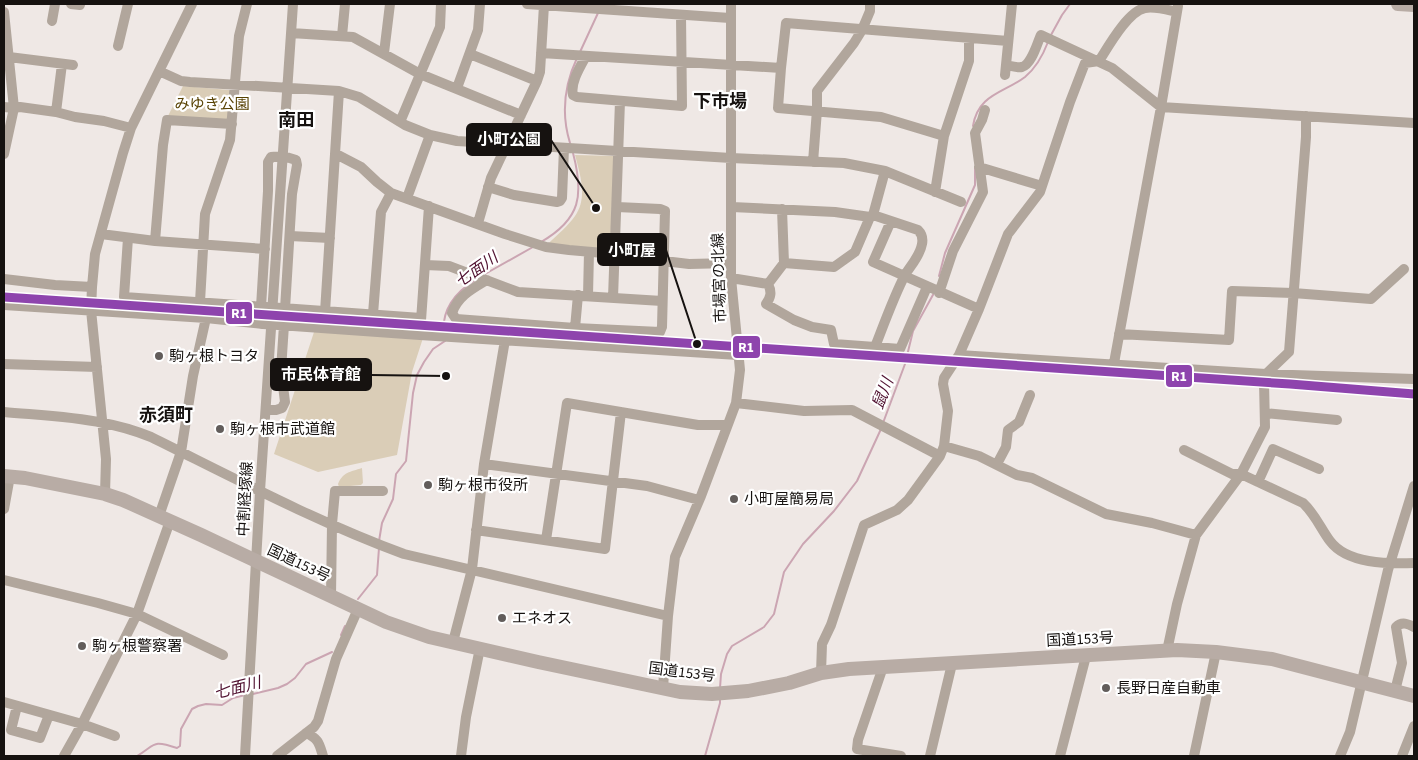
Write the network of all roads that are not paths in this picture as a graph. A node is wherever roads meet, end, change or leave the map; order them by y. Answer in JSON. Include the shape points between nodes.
{"nodes":[{"id":1,"x":55,"y":4,"type":"edge"},
{"id":2,"x":128,"y":4,"type":"edge"},
{"id":3,"x":192,"y":4,"type":"edge"},
{"id":4,"x":247,"y":4,"type":"edge"},
{"id":5,"x":293,"y":4,"type":"edge"},
{"id":6,"x":345,"y":4,"type":"edge"},
{"id":7,"x":390,"y":4,"type":"edge"},
{"id":8,"x":441,"y":4,"type":"edge"},
{"id":9,"x":480,"y":4,"type":"edge"},
{"id":10,"x":527,"y":4,"type":"edge"},
{"id":11,"x":731,"y":4,"type":"edge"},
{"id":12,"x":870,"y":4,"type":"edge"},
{"id":13,"x":1012,"y":4,"type":"edge"},
{"id":14,"x":1398,"y":4,"type":"edge"},
{"id":15,"x":544,"y":5,"type":"edge"},
{"id":16,"x":1414,"y":5,"type":"edge"},
{"id":17,"x":4,"y":12,"type":"edge"},
{"id":18,"x":682,"y":15,"type":"junction"},
{"id":19,"x":730,"y":18,"type":"junction"},
{"id":20,"x":52,"y":21,"type":"dead end"},
{"id":21,"x":862,"y":30,"type":"junction"},
{"id":22,"x":291,"y":33,"type":"junction"},
{"id":23,"x":342,"y":36,"type":"junction"},
{"id":24,"x":969,"y":38,"type":"junction"},
{"id":25,"x":5,"y":41,"type":"edge"},
{"id":26,"x":1008,"y":41,"type":"junction"},
{"id":27,"x":118,"y":46,"type":"dead end"},
{"id":28,"x":384,"y":53,"type":"junction"},
{"id":29,"x":470,"y":54,"type":"junction"},
{"id":30,"x":541,"y":54,"type":"junction"},
{"id":31,"x":581,"y":56,"type":"junction"},
{"id":32,"x":9,"y":57,"type":"junction"},
{"id":33,"x":1099,"y":61,"type":"junction"},
{"id":34,"x":682,"y":62,"type":"junction"},
{"id":35,"x":62,"y":64,"type":"junction"},
{"id":36,"x":730,"y":64,"type":"junction"},
{"id":37,"x":73,"y":66,"type":"dead end"},
{"id":38,"x":781,"y":68,"type":"junction"},
{"id":39,"x":159,"y":71,"type":"junction"},
{"id":40,"x":420,"y":74,"type":"junction"},
{"id":41,"x":537,"y":81,"type":"junction"},
{"id":42,"x":234,"y":84,"type":"junction"},
{"id":43,"x":288,"y":87,"type":"junction"},
{"id":44,"x":457,"y":88,"type":"junction"},
{"id":45,"x":339,"y":91,"type":"junction"},
{"id":46,"x":620,"y":101,"type":"junction"},
{"id":47,"x":1161,"y":107,"type":"junction"},
{"id":48,"x":9,"y":108,"type":"edge"},
{"id":49,"x":817,"y":110,"type":"junction"},
{"id":50,"x":985,"y":110,"type":"dead end"},
{"id":51,"x":56,"y":112,"type":"junction"},
{"id":52,"x":521,"y":115,"type":"junction"},
{"id":53,"x":1306,"y":116,"type":"junction"},
{"id":54,"x":400,"y":122,"type":"junction"},
{"id":55,"x":1414,"y":123,"type":"edge"},
{"id":56,"x":232,"y":124,"type":"junction"},
{"id":57,"x":132,"y":128,"type":"junction"},
{"id":58,"x":430,"y":135,"type":"junction"},
{"id":59,"x":944,"y":136,"type":"junction"},
{"id":60,"x":506,"y":145,"type":"junction"},
{"id":61,"x":569,"y":148,"type":"junction"},
{"id":62,"x":618,"y":151,"type":"junction"},
{"id":63,"x":4,"y":154,"type":"edge"},
{"id":64,"x":336,"y":154,"type":"junction"},
{"id":65,"x":284,"y":156,"type":"junction"},
{"id":66,"x":731,"y":158,"type":"junction"},
{"id":67,"x":813,"y":162,"type":"junction"},
{"id":68,"x":979,"y":167,"type":"junction"},
{"id":69,"x":885,"y":171,"type":"junction"},
{"id":70,"x":1042,"y":186,"type":"junction"},
{"id":71,"x":488,"y":187,"type":"junction"},
{"id":72,"x":935,"y":192,"type":"junction"},
{"id":73,"x":391,"y":193,"type":"junction"},
{"id":74,"x":407,"y":198,"type":"junction"},
{"id":75,"x":961,"y":202,"type":"dead end"},
{"id":76,"x":429,"y":206,"type":"junction"},
{"id":77,"x":617,"y":207,"type":"junction"},
{"id":78,"x":732,"y":207,"type":"junction"},
{"id":79,"x":782,"y":209,"type":"junction"},
{"id":80,"x":871,"y":216,"type":"junction"},
{"id":81,"x":891,"y":221,"type":"junction"},
{"id":82,"x":478,"y":223,"type":"junction"},
{"id":83,"x":101,"y":234,"type":"junction"},
{"id":84,"x":290,"y":236,"type":"junction"},
{"id":85,"x":128,"y":238,"type":"junction"},
{"id":86,"x":330,"y":238,"type":"junction"},
{"id":87,"x":155,"y":241,"type":"junction"},
{"id":88,"x":203,"y":245,"type":"junction"},
{"id":89,"x":265,"y":248,"type":"junction"},
{"id":90,"x":589,"y":252,"type":"junction"},
{"id":91,"x":615,"y":254,"type":"junction"},
{"id":92,"x":664,"y":261,"type":"junction"},
{"id":93,"x":731,"y":263,"type":"junction"},
{"id":94,"x":784,"y":263,"type":"junction"},
{"id":95,"x":425,"y":265,"type":"junction"},
{"id":96,"x":1404,"y":269,"type":"dead end"},
{"id":97,"x":905,"y":276,"type":"junction"},
{"id":98,"x":482,"y":278,"type":"junction"},
{"id":99,"x":731,"y":278,"type":"junction"},
{"id":100,"x":4,"y":279,"type":"edge"},
{"id":101,"x":768,"y":284,"type":"junction"},
{"id":102,"x":92,"y":288,"type":"junction"},
{"id":103,"x":932,"y":289,"type":"junction"},
{"id":104,"x":1293,"y":294,"type":"junction"},
{"id":105,"x":583,"y":296,"type":"junction"},
{"id":106,"x":614,"y":298,"type":"junction"},
{"id":107,"x":662,"y":301,"type":"junction"},
{"id":108,"x":200,"y":302,"type":"junction"},
{"id":109,"x":4,"y":305,"type":"edge"},
{"id":110,"x":263,"y":307,"type":"junction"},
{"id":111,"x":283,"y":308,"type":"junction"},
{"id":112,"x":979,"y":309,"type":"junction"},
{"id":113,"x":91,"y":310,"type":"junction"},
{"id":114,"x":325,"y":312,"type":"junction"},
{"id":115,"x":373,"y":314,"type":"junction"},
{"id":116,"x":206,"y":318,"type":"junction"},
{"id":117,"x":422,"y":318,"type":"junction"},
{"id":118,"x":281,"y":325,"type":"junction"},
{"id":119,"x":576,"y":328,"type":"junction"},
{"id":120,"x":1119,"y":334,"type":"junction"},
{"id":121,"x":420,"y":335,"type":"junction"},
{"id":122,"x":505,"y":340,"type":"junction"},
{"id":123,"x":875,"y":347,"type":"junction"},
{"id":124,"x":738,"y":355,"type":"junction"},
{"id":125,"x":959,"y":355,"type":"junction"},
{"id":126,"x":1114,"y":363,"type":"junction"},
{"id":127,"x":4,"y":364,"type":"edge"},
{"id":128,"x":97,"y":367,"type":"junction"},
{"id":129,"x":1266,"y":374,"type":"junction"},
{"id":130,"x":1414,"y":379,"type":"edge"},
{"id":131,"x":1030,"y":395,"type":"dead end"},
{"id":132,"x":736,"y":403,"type":"junction"},
{"id":133,"x":266,"y":410,"type":"junction"},
{"id":134,"x":4,"y":412,"type":"edge"},
{"id":135,"x":621,"y":412,"type":"junction"},
{"id":136,"x":1265,"y":413,"type":"junction"},
{"id":137,"x":1337,"y":420,"type":"dead end"},
{"id":138,"x":103,"y":423,"type":"junction"},
{"id":139,"x":728,"y":425,"type":"junction"},
{"id":140,"x":1184,"y":450,"type":"dead end"},
{"id":141,"x":942,"y":451,"type":"junction"},
{"id":142,"x":181,"y":452,"type":"junction"},
{"id":143,"x":484,"y":464,"type":"junction"},
{"id":144,"x":997,"y":464,"type":"junction"},
{"id":145,"x":1319,"y":469,"type":"dead end"},
{"id":146,"x":556,"y":474,"type":"junction"},
{"id":147,"x":1241,"y":474,"type":"junction"},
{"id":148,"x":7,"y":476,"type":"edge"},
{"id":149,"x":613,"y":482,"type":"junction"},
{"id":150,"x":1258,"y":482,"type":"junction"},
{"id":151,"x":1414,"y":486,"type":"edge"},
{"id":152,"x":260,"y":491,"type":"junction"},
{"id":153,"x":383,"y":491,"type":"dead end"},
{"id":154,"x":105,"y":494,"type":"junction"},
{"id":155,"x":699,"y":500,"type":"junction"},
{"id":156,"x":4,"y":508,"type":"edge"},
{"id":157,"x":164,"y":519,"type":"junction"},
{"id":158,"x":332,"y":524,"type":"junction"},
{"id":159,"x":476,"y":530,"type":"junction"},
{"id":160,"x":1196,"y":535,"type":"junction"},
{"id":161,"x":546,"y":540,"type":"junction"},
{"id":162,"x":257,"y":561,"type":"junction"},
{"id":163,"x":1414,"y":563,"type":"edge"},
{"id":164,"x":1390,"y":564,"type":"junction"},
{"id":165,"x":472,"y":569,"type":"junction"},
{"id":166,"x":4,"y":580,"type":"edge"},
{"id":167,"x":331,"y":596,"type":"junction"},
{"id":168,"x":358,"y":609,"type":"junction"},
{"id":169,"x":137,"y":614,"type":"junction"},
{"id":170,"x":668,"y":616,"type":"junction"},
{"id":171,"x":1414,"y":628,"type":"edge"},
{"id":172,"x":454,"y":642,"type":"junction"},
{"id":173,"x":480,"y":648,"type":"junction"},
{"id":174,"x":1167,"y":651,"type":"junction"},
{"id":175,"x":1216,"y":652,"type":"junction"},
{"id":176,"x":222,"y":655,"type":"dead end"},
{"id":177,"x":1086,"y":656,"type":"junction"},
{"id":178,"x":951,"y":662,"type":"junction"},
{"id":179,"x":883,"y":666,"type":"junction"},
{"id":180,"x":821,"y":673,"type":"junction"},
{"id":181,"x":1362,"y":682,"type":"junction"},
{"id":182,"x":663,"y":688,"type":"junction"},
{"id":183,"x":1395,"y":691,"type":"junction"},
{"id":184,"x":1414,"y":696,"type":"edge"},
{"id":185,"x":4,"y":702,"type":"edge"},
{"id":186,"x":17,"y":706,"type":"junction"},
{"id":187,"x":49,"y":715,"type":"junction"},
{"id":188,"x":82,"y":724,"type":"junction"},
{"id":189,"x":1414,"y":726,"type":"edge"},
{"id":190,"x":306,"y":733,"type":"junction"},
{"id":191,"x":115,"y":736,"type":"dead end"},
{"id":192,"x":64,"y":756,"type":"edge"},
{"id":193,"x":245,"y":756,"type":"edge"},
{"id":194,"x":277,"y":756,"type":"edge"},
{"id":195,"x":323,"y":756,"type":"edge"},
{"id":196,"x":461,"y":756,"type":"edge"},
{"id":197,"x":901,"y":756,"type":"edge"},
{"id":198,"x":930,"y":756,"type":"edge"},
{"id":199,"x":1060,"y":756,"type":"edge"},
{"id":200,"x":1194,"y":756,"type":"edge"},
{"id":201,"x":1340,"y":756,"type":"edge"},
{"id":202,"x":1402,"y":756,"type":"edge"}],
"edges":[{"from":1,"to":20,"type":"street"},
{"from":2,"to":27,"type":"street"},
{"from":3,"to":39,"type":"street"},
{"from":4,"to":42,"type":"street","via":[[239,36]]},
{"from":5,"to":22,"type":"street","name":"中割経塚線"},
{"from":6,"to":23,"type":"street"},
{"from":7,"to":28,"type":"street"},
{"from":8,"to":40,"type":"street","via":[[440,27]]},
{"from":9,"to":29,"type":"street","via":[[478,30]]},
{"from":10,"to":15,"type":"street"},
{"from":11,"to":19,"type":"street","name":"市場宮の北線"},
{"from":12,"to":21,"type":"street"},
{"from":13,"to":26,"type":"street"},
{"from":14,"to":16,"type":"highway"},
{"from":15,"to":18,"type":"street"},
{"from":15,"to":30,"type":"street"},
{"from":17,"to":25,"type":"street"},
{"from":18,"to":19,"type":"street"},
{"from":18,"to":34,"type":"street"},
{"from":19,"to":36,"type":"street","name":"市場宮の北線"},
{"from":21,"to":24,"type":"street"},
{"from":21,"to":38,"type":"street","via":[[786,23]]},
{"from":21,"to":49,"type":"street","via":[[817,91]]},
{"from":22,"to":23,"type":"street"},
{"from":22,"to":43,"type":"street","name":"中割経塚線"},
{"from":23,"to":28,"type":"street"},
{"from":24,"to":26,"type":"street"},
{"from":24,"to":59,"type":"street","via":[[969,61]]},
{"from":25,"to":32,"type":"street"},
{"from":26,"to":33,"type":"street","via":[[1005,70],[1026,65],[1041,35]]},
{"from":28,"to":40,"type":"street"},
{"from":29,"to":41,"type":"street"},
{"from":29,"to":44,"type":"street"},
{"from":30,"to":31,"type":"street"},
{"from":30,"to":41,"type":"street"},
{"from":31,"to":34,"type":"street"},
{"from":31,"to":46,"type":"street","via":[[573,96]]},
{"from":32,"to":35,"type":"street"},
{"from":32,"to":48,"type":"street"},
{"from":33,"to":47,"type":"street"},
{"from":33,"to":47,"type":"street","via":[[1126,22],[1143,8],[1178,9]]},
{"from":33,"to":70,"type":"street","via":[[1086,63]]},
{"from":34,"to":36,"type":"street"},
{"from":34,"to":46,"type":"street","via":[[682,106]]},
{"from":35,"to":37,"type":"street"},
{"from":35,"to":51,"type":"street"},
{"from":36,"to":38,"type":"street"},
{"from":36,"to":66,"type":"street","name":"市場宮の北線"},
{"from":38,"to":49,"type":"street","via":[[778,108]]},
{"from":39,"to":42,"type":"street","via":[[181,81]]},
{"from":39,"to":57,"type":"street"},
{"from":40,"to":44,"type":"street"},
{"from":40,"to":54,"type":"street"},
{"from":41,"to":52,"type":"street"},
{"from":42,"to":43,"type":"street"},
{"from":42,"to":56,"type":"street"},
{"from":43,"to":45,"type":"street"},
{"from":43,"to":65,"type":"street","name":"中割経塚線"},
{"from":44,"to":52,"type":"street"},
{"from":45,"to":54,"type":"street","via":[[359,98]]},
{"from":45,"to":64,"type":"street"},
{"from":46,"to":62,"type":"street"},
{"from":47,"to":53,"type":"street"},
{"from":47,"to":120,"type":"street"},
{"from":48,"to":51,"type":"street"},
{"from":48,"to":63,"type":"street"},
{"from":49,"to":59,"type":"street","via":[[881,117]]},
{"from":49,"to":67,"type":"street"},
{"from":50,"to":68,"type":"street","via":[[975,133]]},
{"from":51,"to":57,"type":"street"},
{"from":52,"to":60,"type":"street"},
{"from":53,"to":55,"type":"street"},
{"from":53,"to":104,"type":"street"},
{"from":54,"to":58,"type":"street"},
{"from":56,"to":87,"type":"street","via":[[167,120]]},
{"from":56,"to":88,"type":"street","via":[[230,140],[205,214]]},
{"from":57,"to":83,"type":"street"},
{"from":58,"to":60,"type":"street","via":[[456,141]]},
{"from":58,"to":74,"type":"street"},
{"from":59,"to":72,"type":"street"},
{"from":60,"to":61,"type":"street"},
{"from":60,"to":71,"type":"street"},
{"from":61,"to":62,"type":"street"},
{"from":61,"to":71,"type":"street","via":[[560,202],[514,195]]},
{"from":62,"to":66,"type":"street"},
{"from":62,"to":77,"type":"street"},
{"from":64,"to":73,"type":"street","via":[[362,167]]},
{"from":64,"to":86,"type":"street"},
{"from":65,"to":84,"type":"street","via":[[296,160],[297,165]]},
{"from":65,"to":89,"type":"street","via":[[271,157],[268,162]]},
{"from":65,"to":133,"type":"street","name":"中割経塚線"},
{"from":66,"to":67,"type":"street"},
{"from":66,"to":78,"type":"street","name":"市場宮の北線"},
{"from":67,"to":69,"type":"street","via":[[844,163]]},
{"from":68,"to":70,"type":"street"},
{"from":68,"to":103,"type":"street","via":[[983,192]]},
{"from":69,"to":72,"type":"street"},
{"from":69,"to":80,"type":"street"},
{"from":70,"to":112,"type":"street","via":[[1008,234]]},
{"from":71,"to":82,"type":"street"},
{"from":72,"to":75,"type":"street"},
{"from":73,"to":74,"type":"street"},
{"from":73,"to":115,"type":"street","via":[[381,212]]},
{"from":74,"to":76,"type":"street"},
{"from":76,"to":82,"type":"street"},
{"from":76,"to":95,"type":"street"},
{"from":77,"to":91,"type":"street"},
{"from":77,"to":92,"type":"street","via":[[665,211]]},
{"from":78,"to":79,"type":"street"},
{"from":78,"to":93,"type":"street","name":"市場宮の北線"},
{"from":79,"to":80,"type":"street"},
{"from":79,"to":94,"type":"street"},
{"from":80,"to":81,"type":"street"},
{"from":80,"to":94,"type":"street","via":[[855,252],[834,267]]},
{"from":81,"to":97,"type":"street","via":[[873,262]]},
{"from":81,"to":97,"type":"street","via":[[921,234],[922,245]]},
{"from":82,"to":90,"type":"street","via":[[531,243]]},
{"from":83,"to":85,"type":"street"},
{"from":83,"to":102,"type":"street","via":[[95,254]]},
{"from":84,"to":86,"type":"street"},
{"from":84,"to":111,"type":"street"},
{"from":85,"to":87,"type":"street"},
{"from":85,"to":108,"type":"street","via":[[124,297]]},
{"from":86,"to":114,"type":"street"},
{"from":87,"to":88,"type":"street"},
{"from":88,"to":89,"type":"street"},
{"from":88,"to":108,"type":"street"},
{"from":89,"to":110,"type":"street"},
{"from":90,"to":91,"type":"street"},
{"from":90,"to":105,"type":"street"},
{"from":91,"to":106,"type":"street"},
{"from":92,"to":93,"type":"street"},
{"from":92,"to":107,"type":"street"},
{"from":93,"to":99,"type":"street","name":"市場宮の北線"},
{"from":94,"to":101,"type":"street"},
{"from":95,"to":98,"type":"street","via":[[449,266]]},
{"from":95,"to":117,"type":"street"},
{"from":96,"to":104,"type":"street","via":[[1371,299]]},
{"from":97,"to":103,"type":"street"},
{"from":97,"to":123,"type":"street"},
{"from":98,"to":105,"type":"street","via":[[518,292]]},
{"from":98,"to":119,"type":"street","via":[[459,300],[452,312],[456,319]]},
{"from":99,"to":101,"type":"street"},
{"from":99,"to":124,"type":"street","name":"市場宮の北線"},
{"from":100,"to":102,"type":"street"},
{"from":101,"to":123,"type":"street","via":[[771,297],[766,304],[794,320],[831,330],[834,344]]},
{"from":102,"to":113,"type":"street"},
{"from":103,"to":112,"type":"street"},
{"from":103,"to":123,"type":"street","via":[[900,348]]},
{"from":104,"to":120,"type":"street","via":[[1232,292],[1229,340]]},
{"from":104,"to":129,"type":"street","via":[[1289,352]]},
{"from":105,"to":106,"type":"street"},
{"from":105,"to":119,"type":"street"},
{"from":106,"to":107,"type":"street"},
{"from":107,"to":119,"type":"street","via":[[660,332]]},
{"from":108,"to":110,"type":"street"},
{"from":109,"to":113,"type":"street"},
{"from":110,"to":111,"type":"street","bridge":true},
{"from":111,"to":114,"type":"street"},
{"from":112,"to":125,"type":"street"},
{"from":113,"to":116,"type":"street"},
{"from":113,"to":128,"type":"street"},
{"from":114,"to":115,"type":"street"},
{"from":115,"to":117,"type":"street"},
{"from":116,"to":118,"type":"street","bridge":true},
{"from":116,"to":142,"type":"street"},
{"from":117,"to":121,"type":"street"},
{"from":118,"to":121,"type":"street"},
{"from":118,"to":133,"type":"street","via":[[285,402],[282,408]]},
{"from":120,"to":126,"type":"street"},
{"from":121,"to":122,"type":"street"},
{"from":122,"to":124,"type":"street"},
{"from":122,"to":143,"type":"street"},
{"from":124,"to":132,"type":"street","name":"市場宮の北線","via":[[740,370]]},
{"from":125,"to":126,"type":"street"},
{"from":125,"to":141,"type":"street","via":[[944,378],[948,411]]},
{"from":126,"to":129,"type":"street"},
{"from":127,"to":128,"type":"street"},
{"from":128,"to":138,"type":"street"},
{"from":129,"to":130,"type":"street"},
{"from":129,"to":136,"type":"street"},
{"from":131,"to":144,"type":"street","via":[[1018,422],[1008,430],[1006,447]]},
{"from":132,"to":139,"type":"street","name":"市場宮の北線"},
{"from":132,"to":141,"type":"street","via":[[804,411],[852,410]]},
{"from":133,"to":152,"type":"street","name":"中割経塚線"},
{"from":134,"to":138,"type":"street"},
{"from":135,"to":139,"type":"street","via":[[698,425]]},
{"from":135,"to":146,"type":"street","via":[[567,403]]},
{"from":135,"to":149,"type":"street"},
{"from":136,"to":137,"type":"street"},
{"from":136,"to":147,"type":"street","via":[[1265,428]]},
{"from":138,"to":142,"type":"street","via":[[152,437]]},
{"from":138,"to":154,"type":"street"},
{"from":139,"to":155,"type":"street","name":"市場宮の北線"},
{"from":140,"to":147,"type":"street","via":[[1232,474]]},
{"from":141,"to":144,"type":"street","via":[[979,456]]},
{"from":141,"to":180,"type":"street","via":[[908,500],[897,510],[864,526],[822,644]]},
{"from":142,"to":152,"type":"street"},
{"from":142,"to":157,"type":"street"},
{"from":143,"to":146,"type":"street"},
{"from":143,"to":159,"type":"street"},
{"from":144,"to":160,"type":"street","via":[[1106,514],[1152,522]]},
{"from":145,"to":150,"type":"street","via":[[1274,449]]},
{"from":146,"to":149,"type":"street"},
{"from":146,"to":161,"type":"street"},
{"from":147,"to":150,"type":"street"},
{"from":147,"to":160,"type":"street"},
{"from":148,"to":154,"type":"highway","name":"国道153号"},
{"from":148,"to":156,"type":"street"},
{"from":149,"to":155,"type":"street","via":[[647,486]]},
{"from":149,"to":161,"type":"street","via":[[605,549]]},
{"from":150,"to":164,"type":"street","via":[[1303,503],[1337,549],[1355,558]]},
{"from":151,"to":164,"type":"street"},
{"from":152,"to":158,"type":"street"},
{"from":152,"to":162,"type":"street","name":"中割経塚線"},
{"from":153,"to":158,"type":"street","via":[[335,491]]},
{"from":154,"to":157,"type":"highway","name":"国道153号"},
{"from":155,"to":170,"type":"street","name":"市場宮の北線","via":[[675,557]]},
{"from":157,"to":162,"type":"highway","name":"国道153号"},
{"from":157,"to":169,"type":"street"},
{"from":158,"to":165,"type":"street","via":[[404,554]]},
{"from":158,"to":167,"type":"street"},
{"from":159,"to":161,"type":"street"},
{"from":159,"to":165,"type":"street"},
{"from":160,"to":174,"type":"street"},
{"from":162,"to":167,"type":"highway","name":"国道153号"},
{"from":162,"to":193,"type":"street","name":"中割経塚線"},
{"from":163,"to":164,"type":"street"},
{"from":164,"to":181,"type":"street"},
{"from":165,"to":170,"type":"street"},
{"from":165,"to":172,"type":"street"},
{"from":166,"to":169,"type":"street"},
{"from":167,"to":168,"type":"highway","name":"国道153号"},
{"from":168,"to":172,"type":"highway","name":"国道153号","via":[[419,634]]},
{"from":168,"to":190,"type":"street","via":[[336,659],[318,721]]},
{"from":169,"to":176,"type":"street"},
{"from":169,"to":188,"type":"street"},
{"from":170,"to":182,"type":"street","name":"市場宮の北線"},
{"from":171,"to":183,"type":"street","via":[[1405,623],[1396,627],[1402,663]]},
{"from":172,"to":173,"type":"highway","name":"国道153号"},
{"from":173,"to":182,"type":"highway","name":"国道153号"},
{"from":173,"to":196,"type":"street"},
{"from":174,"to":175,"type":"highway","name":"国道153号"},
{"from":174,"to":177,"type":"highway","name":"国道153号"},
{"from":175,"to":181,"type":"highway","name":"国道153号","via":[[1272,659]]},
{"from":175,"to":200,"type":"street"},
{"from":177,"to":178,"type":"highway","name":"国道153号"},
{"from":177,"to":199,"type":"street"},
{"from":178,"to":179,"type":"highway","name":"国道153号"},
{"from":178,"to":198,"type":"street"},
{"from":179,"to":180,"type":"highway","name":"国道153号"},
{"from":179,"to":197,"type":"street","via":[[857,749]]},
{"from":180,"to":182,"type":"highway","name":"国道153号","via":[[788,683],[730,693],[688,693]]},
{"from":181,"to":183,"type":"highway","name":"国道153号"},
{"from":181,"to":201,"type":"street","via":[[1350,732]]},
{"from":183,"to":184,"type":"highway","name":"国道153号"},
{"from":185,"to":186,"type":"street"},
{"from":186,"to":187,"type":"street"},
{"from":186,"to":187,"type":"street","via":[[11,730],[25,734],[40,738]]},
{"from":187,"to":188,"type":"street"},
{"from":188,"to":191,"type":"street"},
{"from":188,"to":192,"type":"street"},
{"from":189,"to":202,"type":"street"},
{"from":190,"to":194,"type":"street"},
{"from":190,"to":195,"type":"street","via":[[318,741]]}]}
